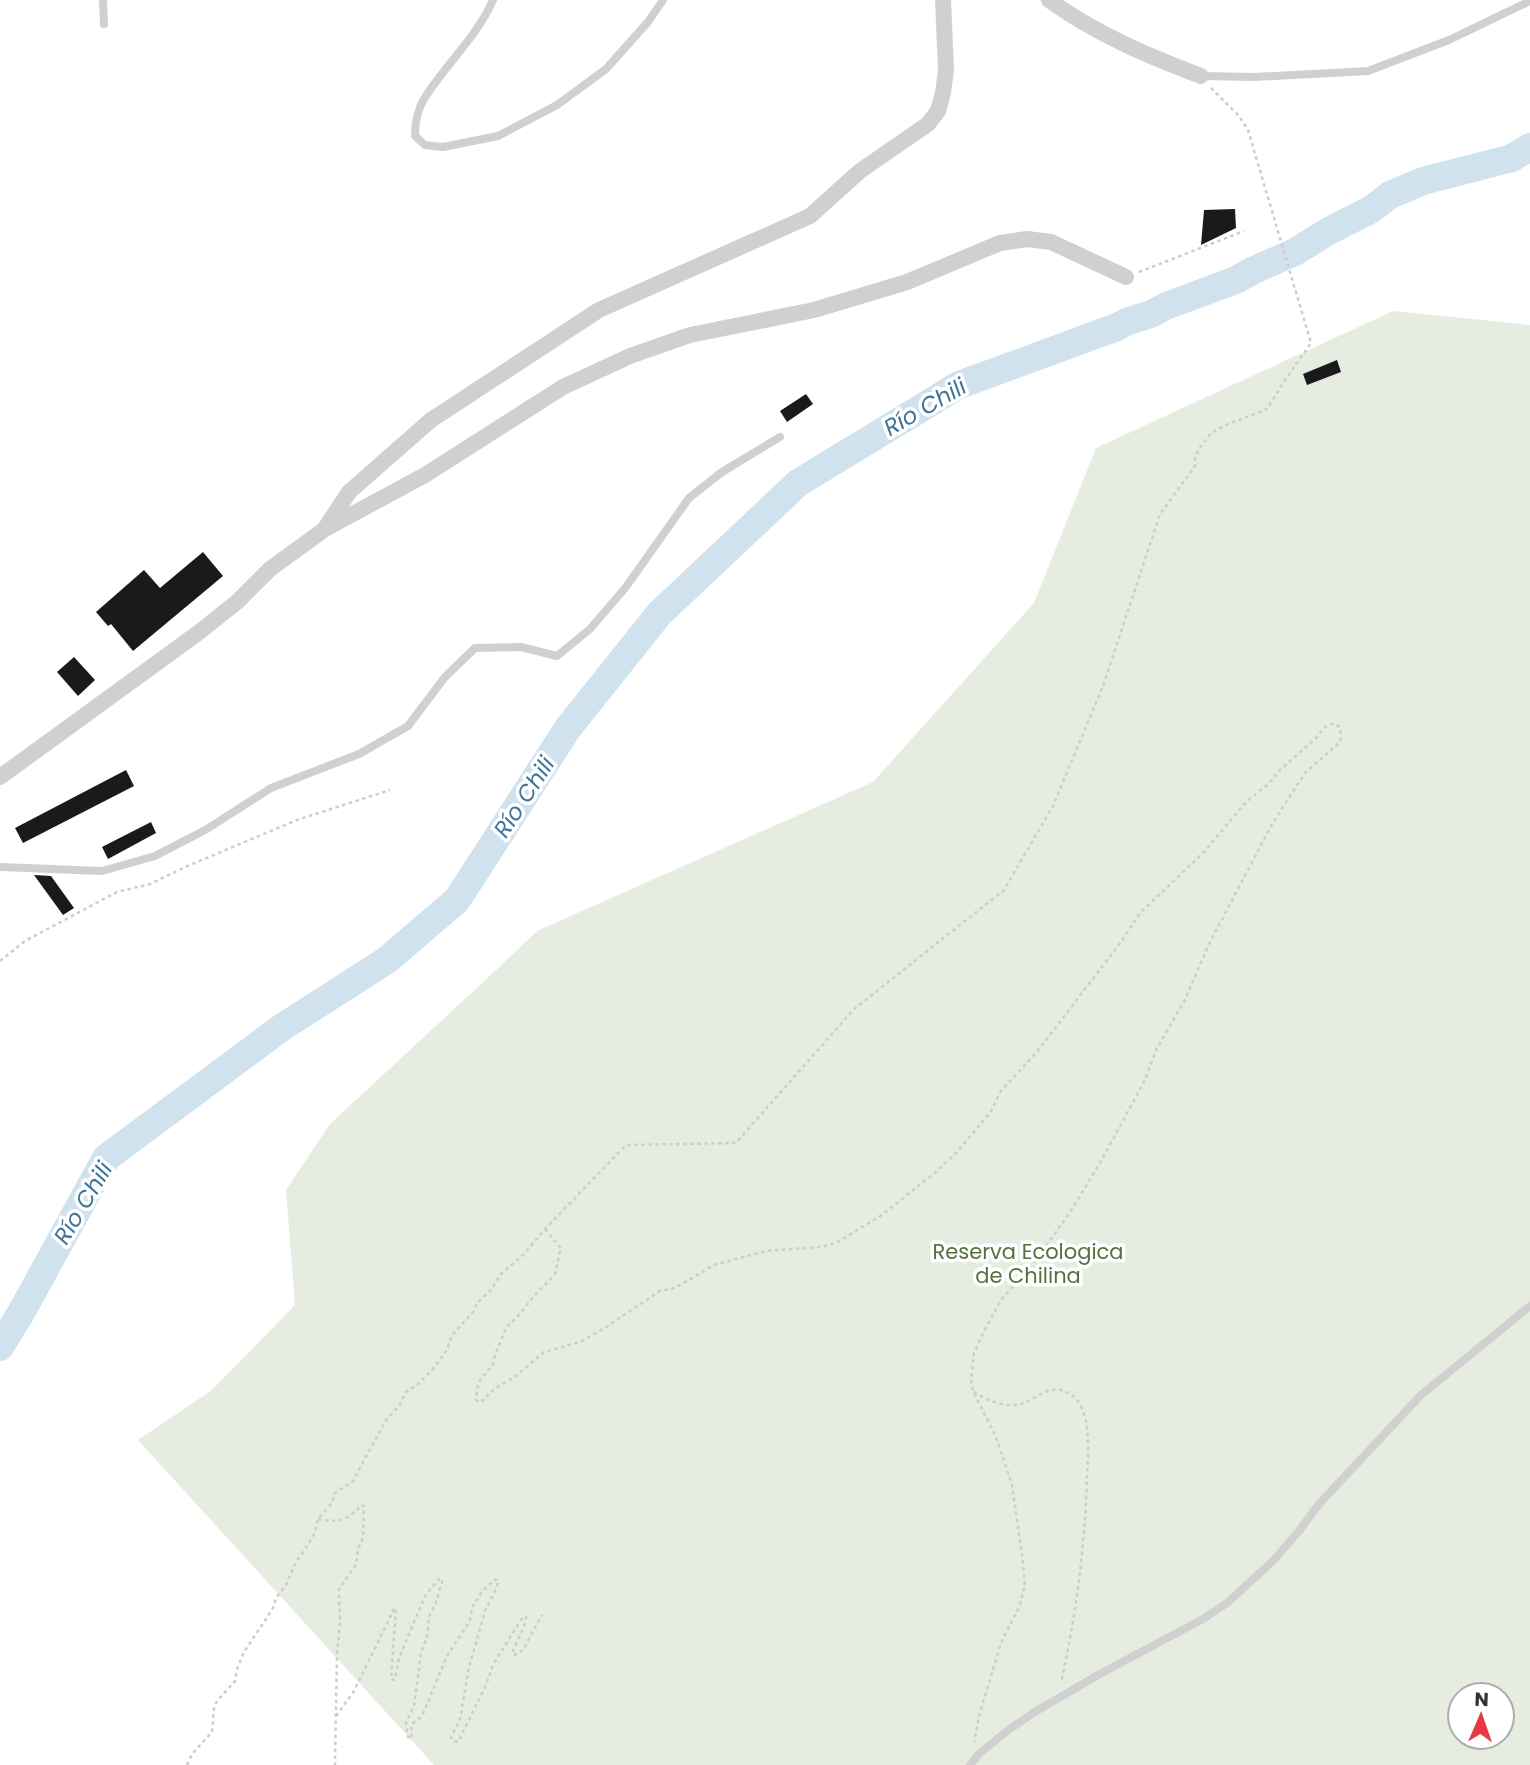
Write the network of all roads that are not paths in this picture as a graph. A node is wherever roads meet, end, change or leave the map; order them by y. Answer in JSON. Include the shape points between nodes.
{"nodes":[{"id":1,"x":103,"y":0,"type":"edge"},
{"id":2,"x":493,"y":0,"type":"edge"},
{"id":3,"x":663,"y":0,"type":"edge"},
{"id":4,"x":943,"y":0,"type":"edge"},
{"id":5,"x":1049,"y":0,"type":"edge"},
{"id":6,"x":1530,"y":1,"type":"edge"},
{"id":7,"x":104,"y":24,"type":"dead end"},
{"id":8,"x":1201,"y":76,"type":"joint"},
{"id":9,"x":1126,"y":276,"type":"road end"},
{"id":10,"x":780,"y":437,"type":"dead end"},
{"id":11,"x":325,"y":529,"type":"junction"},
{"id":12,"x":0,"y":777,"type":"edge"},
{"id":13,"x":0,"y":867,"type":"edge"},
{"id":14,"x":1530,"y":1306,"type":"edge"},
{"id":15,"x":970,"y":1765,"type":"edge"}],
"edges":[{"from":1,"to":7,"type":"lane"},
{"from":2,"to":3,"type":"lane","via":[[423,100],[415,136],[425,145],[443,147],[498,136],[556,105],[606,69]]},
{"from":4,"to":11,"type":"street","via":[[946,70],[938,111],[928,124],[860,171],[810,216],[598,310],[431,420],[349,492]]},
{"from":5,"to":8,"type":"street","via":[[1102,33]]},
{"from":6,"to":8,"type":"lane","via":[[1449,40],[1368,71]]},
{"from":9,"to":11,"type":"street","via":[[1051,242],[1027,239],[1000,243],[907,282],[814,310],[690,335],[563,387],[425,475]]},
{"from":10,"to":13,"type":"lane","via":[[689,498],[626,587],[590,629],[557,656],[521,647],[475,648],[445,677],[408,726],[359,754],[271,788],[155,856],[102,870]]},
{"from":11,"to":12,"type":"street","via":[[270,569],[198,633]]},
{"from":14,"to":15,"type":"lane","via":[[1421,1395],[1319,1504],[1274,1560],[1227,1603],[1033,1713]]}]}
